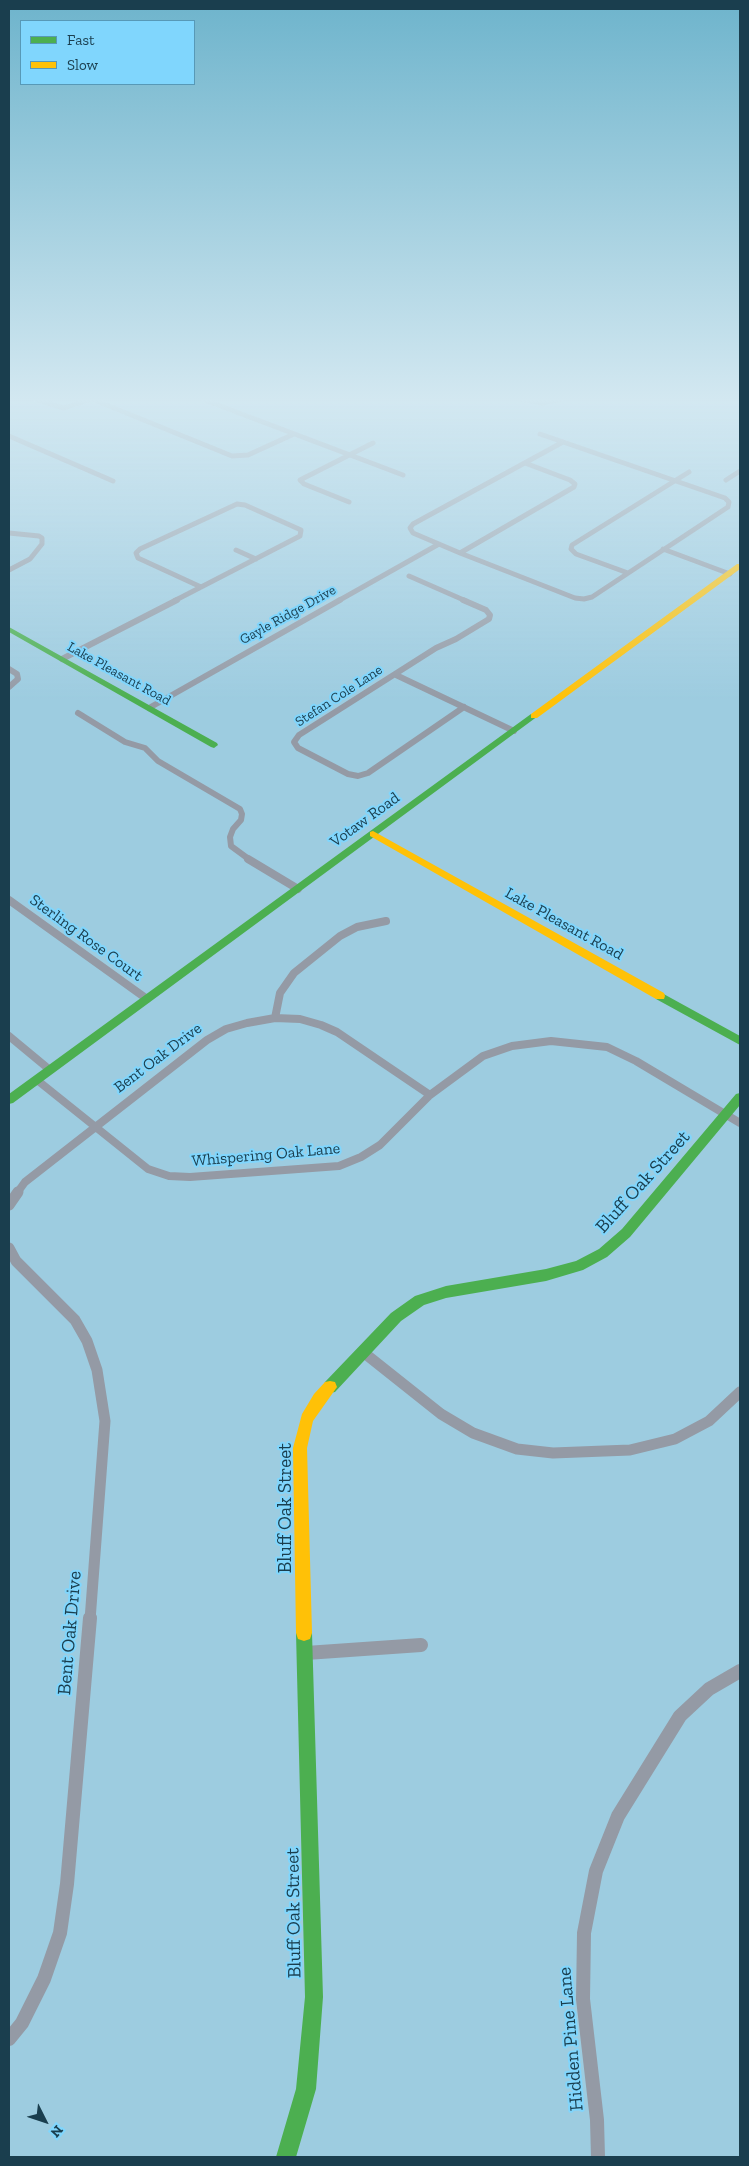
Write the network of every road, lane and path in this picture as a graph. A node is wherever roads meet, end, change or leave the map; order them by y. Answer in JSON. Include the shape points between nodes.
{"nodes":[{"id":1,"x":345,"y":500,"type":"edge"},
{"id":2,"x":458,"y":500,"type":"edge"},
{"id":3,"x":551,"y":500,"type":"edge"},
{"id":4,"x":642,"y":500,"type":"edge"},
{"id":5,"x":727,"y":500,"type":"edge"},
{"id":6,"x":349,"y":502,"type":"dead end"},
{"id":7,"x":9,"y":532,"type":"edge"},
{"id":8,"x":439,"y":544,"type":"junction"},
{"id":9,"x":663,"y":549,"type":"junction"},
{"id":10,"x":236,"y":550,"type":"dead end"},
{"id":11,"x":460,"y":553,"type":"junction"},
{"id":12,"x":256,"y":559,"type":"junction"},
{"id":13,"x":740,"y":566,"type":"edge"},
{"id":14,"x":9,"y":570,"type":"edge"},
{"id":15,"x":628,"y":573,"type":"junction"},
{"id":16,"x":730,"y":574,"type":"junction"},
{"id":17,"x":408,"y":576,"type":"dead end"},
{"id":18,"x":201,"y":587,"type":"junction"},
{"id":19,"x":9,"y":629,"type":"edge"},
{"id":20,"x":62,"y":659,"type":"junction"},
{"id":21,"x":9,"y":669,"type":"edge"},
{"id":22,"x":396,"y":675,"type":"junction"},
{"id":23,"x":9,"y":687,"type":"edge"},
{"id":24,"x":464,"y":707,"type":"junction"},
{"id":25,"x":149,"y":708,"type":"junction"},
{"id":26,"x":78,"y":714,"type":"dead end"},
{"id":27,"x":514,"y":731,"type":"junction"},
{"id":28,"x":214,"y":745,"type":"dead end"},
{"id":29,"x":373,"y":834,"type":"junction"},
{"id":30,"x":298,"y":889,"type":"junction"},
{"id":31,"x":9,"y":900,"type":"edge"},
{"id":32,"x":386,"y":921,"type":"dead end"},
{"id":33,"x":147,"y":999,"type":"junction"},
{"id":34,"x":275,"y":1018,"type":"junction"},
{"id":35,"x":9,"y":1036,"type":"edge"},
{"id":36,"x":740,"y":1041,"type":"edge"},
{"id":37,"x":50,"y":1070,"type":"junction"},
{"id":38,"x":37,"y":1080,"type":"junction"},
{"id":39,"x":430,"y":1095,"type":"junction"},
{"id":40,"x":740,"y":1097,"type":"edge"},
{"id":41,"x":9,"y":1100,"type":"edge"},
{"id":42,"x":726,"y":1114,"type":"junction"},
{"id":43,"x":740,"y":1123,"type":"edge"},
{"id":44,"x":95,"y":1127,"type":"junction"},
{"id":45,"x":9,"y":1205,"type":"edge"},
{"id":46,"x":9,"y":1248,"type":"edge"},
{"id":47,"x":363,"y":1352,"type":"junction"},
{"id":48,"x":740,"y":1392,"type":"edge"},
{"id":49,"x":421,"y":1645,"type":"dead end"},
{"id":50,"x":306,"y":1653,"type":"junction"},
{"id":51,"x":740,"y":1671,"type":"edge"},
{"id":52,"x":9,"y":2039,"type":"edge"},
{"id":53,"x":286,"y":2157,"type":"edge"},
{"id":54,"x":598,"y":2157,"type":"edge"}],
"edges":[{"from":1,"to":6,"type":"street"},
{"from":2,"to":8,"type":"street","via":[[410,528],[413,533]]},
{"from":3,"to":11,"type":"street"},
{"from":4,"to":15,"type":"street","via":[[572,545],[570,550]]},
{"from":5,"to":9,"type":"street","via":[[728,507]]},
{"from":7,"to":14,"type":"street","via":[[42,538],[42,544],[30,559]]},
{"from":8,"to":11,"type":"street"},
{"from":8,"to":25,"type":"street","name":"Gayle Ridge Drive"},
{"from":9,"to":15,"type":"street"},
{"from":9,"to":16,"type":"street"},
{"from":10,"to":12,"type":"street"},
{"from":11,"to":15,"type":"street","via":[[575,598],[592,597]]},
{"from":12,"to":18,"type":"street"},
{"from":12,"to":18,"type":"street","via":[[300,536],[301,530],[237,504],[149,544],[136,554],[138,558]]},
{"from":13,"to":16,"type":"street","name":"Votaw Road"},
{"from":16,"to":27,"type":"street","name":"Votaw Road"},
{"from":17,"to":22,"type":"street","name":"Stefan Cole Lane","via":[[486,610],[490,615],[489,619]]},
{"from":18,"to":20,"type":"street"},
{"from":19,"to":20,"type":"street","name":"Lake Pleasant Road"},
{"from":20,"to":25,"type":"street","name":"Lake Pleasant Road"},
{"from":21,"to":23,"type":"street","via":[[17,674],[18,679]]},
{"from":22,"to":24,"type":"street"},
{"from":22,"to":24,"type":"street","name":"Stefan Cole Lane","via":[[299,735],[294,742],[298,748],[358,776],[368,773]]},
{"from":24,"to":27,"type":"street"},
{"from":25,"to":28,"type":"street","name":"Lake Pleasant Road"},
{"from":26,"to":30,"type":"street","via":[[126,742],[145,748],[158,761],[240,809],[241,820],[233,829],[231,846]]},
{"from":27,"to":29,"type":"street","name":"Votaw Road"},
{"from":29,"to":30,"type":"street","name":"Votaw Road"},
{"from":29,"to":36,"type":"street","name":"Lake Pleasant Road"},
{"from":30,"to":33,"type":"street","name":"Votaw Road"},
{"from":31,"to":33,"type":"street","name":"Sterling Rose Court"},
{"from":32,"to":34,"type":"street","via":[[358,927],[340,936],[294,973],[280,993]]},
{"from":33,"to":37,"type":"street","name":"Votaw Road"},
{"from":34,"to":39,"type":"street","name":"Bent Oak Drive","via":[[300,1019],[337,1032]]},
{"from":34,"to":44,"type":"street","name":"Bent Oak Drive","via":[[226,1029],[207,1040]]},
{"from":35,"to":37,"type":"street"},
{"from":37,"to":38,"type":"street","name":"Votaw Road"},
{"from":38,"to":41,"type":"street","name":"Votaw Road"},
{"from":38,"to":44,"type":"street","name":"Whispering Oak Lane"},
{"from":39,"to":42,"type":"street","name":"Whispering Oak Lane","via":[[483,1056],[512,1046],[551,1041],[607,1047]]},
{"from":39,"to":44,"type":"street","name":"Whispering Oak Lane","via":[[380,1145],[339,1166],[169,1176],[148,1169]]},
{"from":40,"to":42,"type":"street","name":"Bluff Oak Street"},
{"from":42,"to":43,"type":"street","name":"Whispering Oak Lane"},
{"from":42,"to":47,"type":"street","name":"Bluff Oak Street","via":[[626,1233],[603,1253],[579,1266],[546,1275],[446,1292],[420,1300],[396,1317]]},
{"from":44,"to":45,"type":"street","name":"Bent Oak Drive","via":[[25,1182]]},
{"from":46,"to":52,"type":"street","name":"Bent Oak Drive","via":[[16,1261],[75,1320],[88,1340],[97,1370],[105,1421],[67,1884],[60,1934],[44,1979],[22,2023]]},
{"from":47,"to":48,"type":"street","via":[[440,1414],[473,1433],[517,1449],[553,1453],[630,1450],[674,1439],[709,1421]]},
{"from":47,"to":50,"type":"street","name":"Bluff Oak Street","via":[[320,1399],[307,1419],[300,1448]]},
{"from":49,"to":50,"type":"street"},
{"from":50,"to":53,"type":"street","name":"Bluff Oak Street","via":[[314,1996],[306,2089]]},
{"from":51,"to":54,"type":"street","name":"Hidden Pine Lane","via":[[709,1689],[680,1716],[618,1816],[596,1871],[584,1932],[583,1999],[597,2120]]}]}
